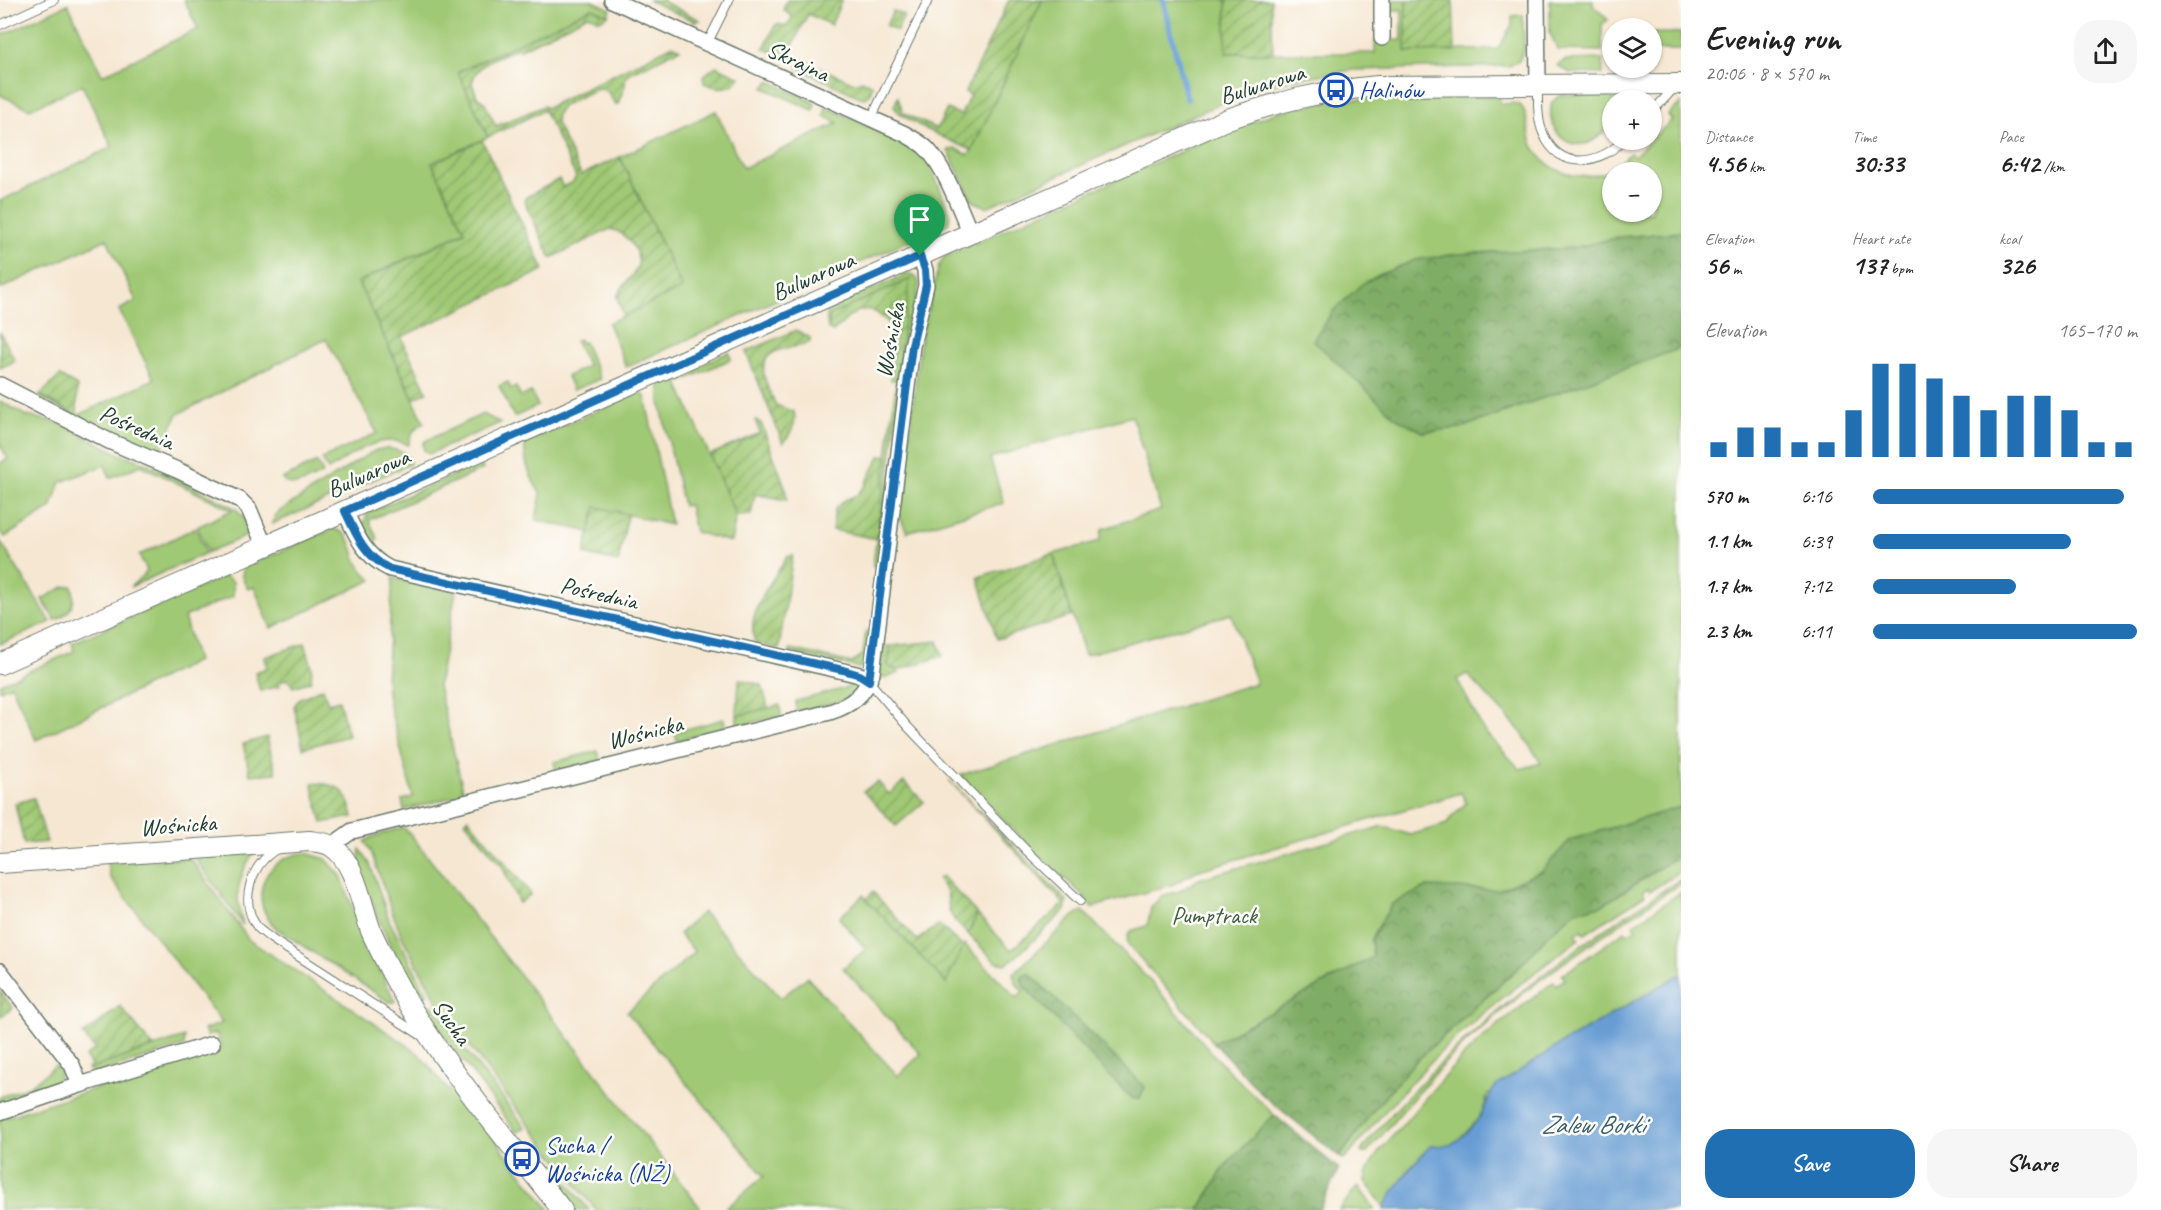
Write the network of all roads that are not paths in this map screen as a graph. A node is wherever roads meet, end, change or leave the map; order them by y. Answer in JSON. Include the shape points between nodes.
{"nodes":[{"id":1,"x":54,"y":0,"type":"edge"},
{"id":2,"x":612,"y":0,"type":"edge"},
{"id":3,"x":729,"y":0,"type":"edge"},
{"id":4,"x":928,"y":0,"type":"edge"},
{"id":5,"x":1382,"y":0,"type":"edge"},
{"id":6,"x":1537,"y":0,"type":"edge"},
{"id":7,"x":0,"y":25,"type":"edge"},
{"id":8,"x":1382,"y":38,"type":"dead end"},
{"id":9,"x":707,"y":44,"type":"junction"},
{"id":10,"x":1680,"y":84,"type":"edge"},
{"id":11,"x":1538,"y":85,"type":"junction"},
{"id":12,"x":1662,"y":102,"type":"edge"},
{"id":13,"x":871,"y":119,"type":"junction"},
{"id":14,"x":1613,"y":150,"type":"edge"},
{"id":15,"x":971,"y":234,"type":"junction"},
{"id":16,"x":920,"y":256,"type":"junction"},
{"id":17,"x":0,"y":385,"type":"edge"},
{"id":18,"x":345,"y":511,"type":"junction"},
{"id":19,"x":265,"y":546,"type":"junction"},
{"id":20,"x":0,"y":664,"type":"edge"},
{"id":21,"x":869,"y":681,"type":"junction"},
{"id":22,"x":289,"y":843,"type":"junction"},
{"id":23,"x":331,"y":846,"type":"junction"},
{"id":24,"x":0,"y":863,"type":"edge"},
{"id":25,"x":1080,"y":901,"type":"dead end"},
{"id":26,"x":0,"y":970,"type":"edge"},
{"id":27,"x":212,"y":1044,"type":"dead end"},
{"id":28,"x":435,"y":1044,"type":"junction"},
{"id":29,"x":80,"y":1085,"type":"junction"},
{"id":30,"x":0,"y":1112,"type":"edge"},
{"id":31,"x":562,"y":1210,"type":"edge"}],
"edges":[{"from":1,"to":7,"type":"lane"},
{"from":2,"to":9,"type":"street","name":"Skrajna"},
{"from":3,"to":9,"type":"lane"},
{"from":4,"to":13,"type":"lane"},
{"from":5,"to":8,"type":"street"},
{"from":6,"to":11,"type":"street"},
{"from":9,"to":13,"type":"street","name":"Skrajna"},
{"from":10,"to":11,"type":"street","name":"Bulwarowa"},
{"from":10,"to":12,"type":"lane"},
{"from":11,"to":14,"type":"lane","via":[[1542,132],[1554,150],[1563,157],[1581,161]]},
{"from":11,"to":15,"type":"street","name":"Bulwarowa","via":[[1378,86],[1336,90],[1267,106],[1228,119]]},
{"from":13,"to":15,"type":"street","name":"Skrajna","via":[[905,134],[928,150]]},
{"from":15,"to":16,"type":"street","name":"Bulwarowa"},
{"from":16,"to":18,"type":"street","name":"Bulwarowa"},
{"from":16,"to":21,"type":"street","name":"Wośnicka","via":[[926,285],[912,346]]},
{"from":17,"to":19,"type":"street","name":"Pośrednia","via":[[109,441],[240,500],[249,509]]},
{"from":18,"to":19,"type":"street","name":"Bulwarowa"},
{"from":18,"to":21,"type":"street","name":"Pośrednia","via":[[368,553],[390,569],[843,670]]},
{"from":19,"to":20,"type":"street","name":"Bulwarowa"},
{"from":21,"to":23,"type":"street","name":"Wośnicka","via":[[853,702],[830,712],[352,831]]},
{"from":21,"to":25,"type":"lane","via":[[907,726]]},
{"from":22,"to":23,"type":"street","name":"Wośnicka"},
{"from":22,"to":24,"type":"street","name":"Wośnicka"},
{"from":22,"to":28,"type":"lane","via":[[263,858],[255,870],[249,895],[258,928]]},
{"from":23,"to":28,"type":"street","name":"Sucha","via":[[352,872],[382,956]]},
{"from":26,"to":29,"type":"street","via":[[72,1065]]},
{"from":27,"to":29,"type":"street"},
{"from":28,"to":31,"type":"street","name":"Sucha"},
{"from":29,"to":30,"type":"street"}]}
